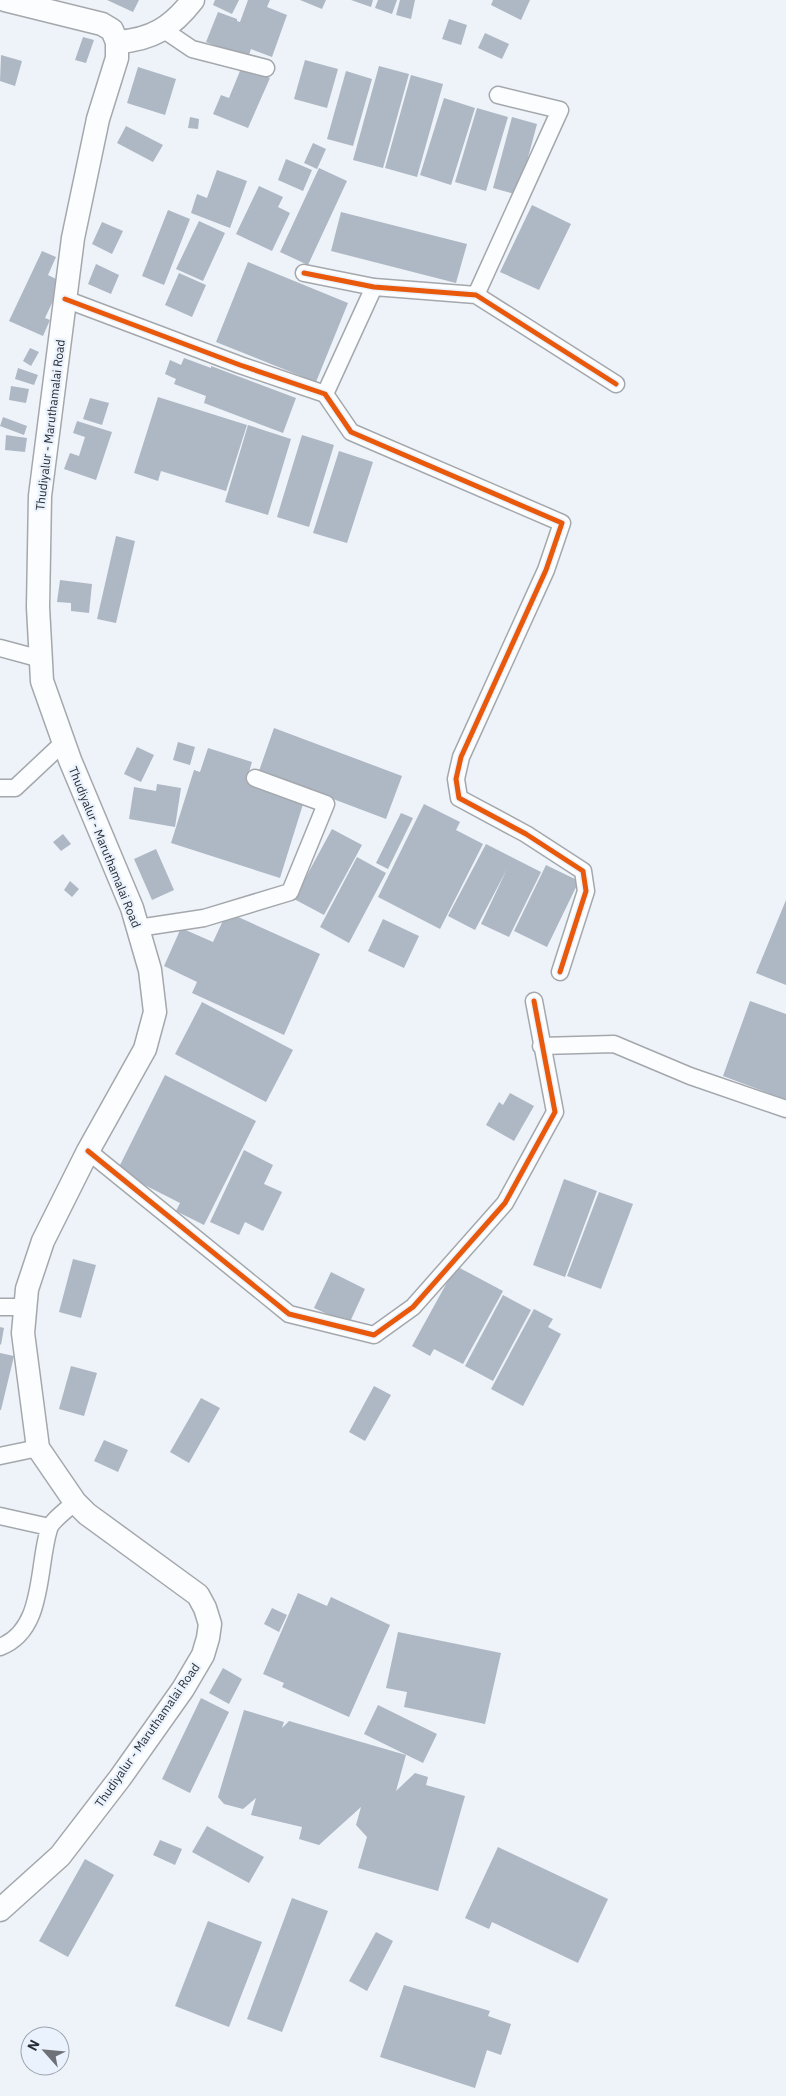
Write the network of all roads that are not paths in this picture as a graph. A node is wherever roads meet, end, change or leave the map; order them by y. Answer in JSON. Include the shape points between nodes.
{"nodes":[{"id":1,"x":5,"y":0,"type":"edge"},
{"id":2,"x":193,"y":0,"type":"edge"},
{"id":3,"x":164,"y":30,"type":"junction"},
{"id":4,"x":117,"y":42,"type":"junction"},
{"id":5,"x":266,"y":68,"type":"dead end"},
{"id":6,"x":498,"y":94,"type":"dead end"},
{"id":7,"x":304,"y":273,"type":"dead end"},
{"id":8,"x":374,"y":287,"type":"junction"},
{"id":9,"x":476,"y":295,"type":"junction"},
{"id":10,"x":65,"y":299,"type":"junction"},
{"id":11,"x":616,"y":384,"type":"dead end"},
{"id":12,"x":325,"y":394,"type":"junction"},
{"id":13,"x":0,"y":648,"type":"edge"},
{"id":14,"x":41,"y":659,"type":"junction"},
{"id":15,"x":64,"y":742,"type":"junction"},
{"id":16,"x":255,"y":778,"type":"dead end"},
{"id":17,"x":0,"y":788,"type":"edge"},
{"id":18,"x":138,"y":928,"type":"junction"},
{"id":19,"x":560,"y":972,"type":"dead end"},
{"id":20,"x":534,"y":1002,"type":"dead end"},
{"id":21,"x":541,"y":1046,"type":"junction"},
{"id":22,"x":786,"y":1109,"type":"edge"},
{"id":23,"x":88,"y":1151,"type":"junction"},
{"id":24,"x":0,"y":1307,"type":"edge"},
{"id":25,"x":26,"y":1307,"type":"junction"},
{"id":26,"x":38,"y":1448,"type":"junction"},
{"id":27,"x":0,"y":1456,"type":"edge"},
{"id":28,"x":75,"y":1502,"type":"junction"},
{"id":29,"x":0,"y":1516,"type":"edge"},
{"id":30,"x":49,"y":1527,"type":"junction"},
{"id":31,"x":0,"y":1647,"type":"edge"},
{"id":32,"x":1,"y":1909,"type":"edge"}],
"edges":[{"from":1,"to":4,"type":"main road","via":[[102,24],[112,30]]},
{"from":2,"to":3,"type":"main road"},
{"from":3,"to":4,"type":"main road","via":[[133,41]]},
{"from":3,"to":5,"type":"street","via":[[192,49]]},
{"from":4,"to":10,"type":"main road","name":"Thudiyalur - Maruthamalai Road","via":[[117,58],[98,119],[73,238]]},
{"from":6,"to":9,"type":"street","via":[[560,110]]},
{"from":7,"to":8,"type":"street"},
{"from":8,"to":9,"type":"street"},
{"from":8,"to":12,"type":"street"},
{"from":9,"to":11,"type":"street"},
{"from":10,"to":12,"type":"street"},
{"from":10,"to":14,"type":"main road","name":"Thudiyalur - Maruthamalai Road","via":[[40,496],[38,607]]},
{"from":12,"to":19,"type":"street","via":[[351,432],[562,523],[546,570],[461,757],[456,779],[459,798],[526,834],[583,871],[586,891]]},
{"from":13,"to":14,"type":"street"},
{"from":14,"to":15,"type":"main road","name":"Thudiyalur - Maruthamalai Road","via":[[42,682]]},
{"from":15,"to":17,"type":"street","via":[[15,788]]},
{"from":15,"to":18,"type":"main road","name":"Thudiyalur - Maruthamalai Road"},
{"from":16,"to":18,"type":"street","via":[[326,804],[290,892],[204,918]]},
{"from":18,"to":23,"type":"main road","name":"Thudiyalur - Maruthamalai Road","via":[[150,970],[155,1012],[145,1049]]},
{"from":20,"to":21,"type":"street"},
{"from":21,"to":22,"type":"street","via":[[614,1044],[690,1076]]},
{"from":21,"to":23,"type":"street","via":[[555,1112],[505,1203],[413,1307],[374,1336],[289,1314]]},
{"from":23,"to":25,"type":"main road","name":"Thudiyalur - Maruthamalai Road","via":[[43,1241],[27,1290]]},
{"from":24,"to":25,"type":"street"},
{"from":25,"to":26,"type":"main road","name":"Thudiyalur - Maruthamalai Road","via":[[23,1333]]},
{"from":26,"to":27,"type":"street"},
{"from":26,"to":28,"type":"main road","name":"Thudiyalur - Maruthamalai Road"},
{"from":28,"to":30,"type":"street"},
{"from":28,"to":32,"type":"main road","name":"Thudiyalur - Maruthamalai Road","via":[[198,1595],[210,1624],[208,1638],[203,1655],[183,1689],[114,1786],[60,1856]]},
{"from":29,"to":30,"type":"street"},
{"from":30,"to":31,"type":"street","via":[[39,1588],[26,1628],[9,1644]]}]}
